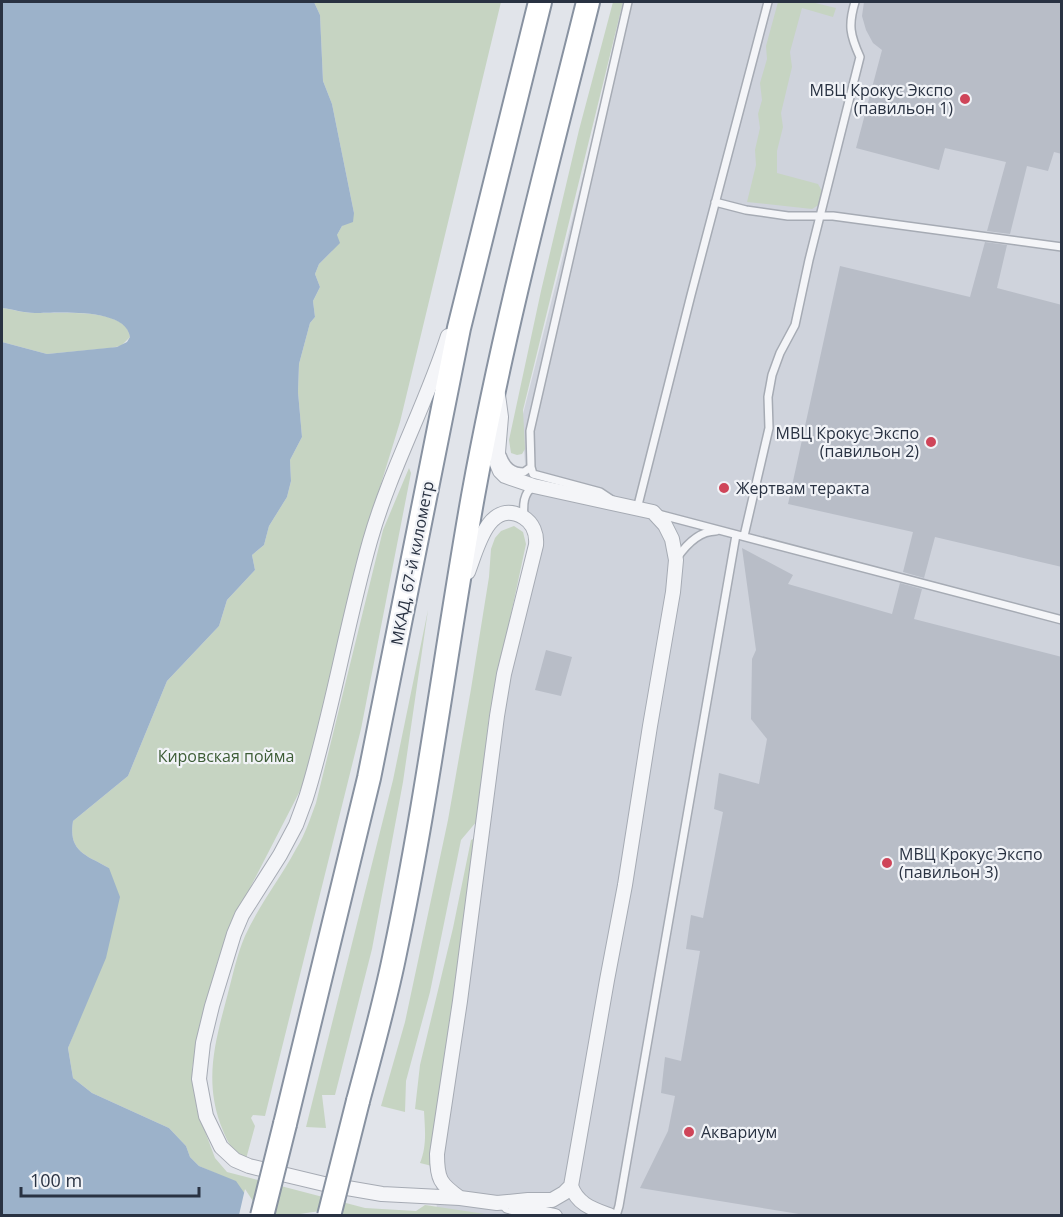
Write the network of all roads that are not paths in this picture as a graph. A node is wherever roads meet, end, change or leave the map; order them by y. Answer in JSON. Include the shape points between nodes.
{"nodes":[{"id":1,"x":540,"y":2,"type":"edge"},
{"id":2,"x":588,"y":2,"type":"edge"},
{"id":3,"x":628,"y":2,"type":"edge"},
{"id":4,"x":768,"y":2,"type":"edge"},
{"id":5,"x":855,"y":2,"type":"edge"},
{"id":6,"x":715,"y":202,"type":"junction"},
{"id":7,"x":821,"y":216,"type":"junction"},
{"id":8,"x":484,"y":225,"type":"junction"},
{"id":9,"x":1062,"y":247,"type":"edge"},
{"id":10,"x":497,"y":383,"type":"junction"},
{"id":11,"x":498,"y":442,"type":"junction"},
{"id":12,"x":531,"y":467,"type":"junction"},
{"id":13,"x":534,"y":486,"type":"junction"},
{"id":14,"x":620,"y":506,"type":"junction"},
{"id":15,"x":637,"y":509,"type":"junction"},
{"id":16,"x":653,"y":512,"type":"junction"},
{"id":17,"x":524,"y":518,"type":"junction"},
{"id":18,"x":724,"y":531,"type":"junction"},
{"id":19,"x":740,"y":536,"type":"junction"},
{"id":20,"x":676,"y":560,"type":"junction"},
{"id":21,"x":457,"y":597,"type":"junction"},
{"id":22,"x":1062,"y":620,"type":"edge"},
{"id":23,"x":571,"y":1186,"type":"junction"},
{"id":24,"x":460,"y":1198,"type":"junction"},
{"id":25,"x":497,"y":1203,"type":"junction"},
{"id":26,"x":262,"y":1215,"type":"edge"},
{"id":27,"x":329,"y":1215,"type":"edge"},
{"id":28,"x":555,"y":1215,"type":"edge"},
{"id":29,"x":611,"y":1215,"type":"edge"},
{"id":30,"x":616,"y":1215,"type":"edge"}],
"edges":[{"from":1,"to":8,"type":"highway","name":"МКАД, 67-й километр"},
{"from":2,"to":10,"type":"highway"},
{"from":3,"to":12,"type":"lane","via":[[530,431]]},
{"from":4,"to":6,"type":"lane"},
{"from":5,"to":7,"type":"lane","via":[[851,30],[860,57]]},
{"from":6,"to":7,"type":"lane","via":[[788,216]]},
{"from":6,"to":15,"type":"lane"},
{"from":7,"to":9,"type":"lane"},
{"from":7,"to":19,"type":"lane","via":[[795,325],[772,375],[769,428]]},
{"from":8,"to":24,"type":"street","via":[[447,342],[370,540],[306,798],[296,825],[234,934],[212,1006],[199,1069],[206,1116],[221,1147],[235,1160],[324,1184],[382,1194]]},
{"from":8,"to":26,"type":"highway","name":"МКАД, 67-й километр","bridge":true,"via":[[439,424],[369,778]]},
{"from":10,"to":11,"type":"street","via":[[501,417]]},
{"from":10,"to":21,"type":"highway"},
{"from":11,"to":12,"type":"lane","via":[[508,467],[524,472]]},
{"from":11,"to":13,"type":"street","via":[[500,471],[512,480]]},
{"from":12,"to":14,"type":"lane","via":[[537,476],[600,492]]},
{"from":13,"to":14,"type":"street"},
{"from":13,"to":17,"type":"lane","via":[[525,496]]},
{"from":14,"to":15,"type":"street"},
{"from":15,"to":16,"type":"street"},
{"from":16,"to":18,"type":"lane"},
{"from":16,"to":20,"type":"street","via":[[672,539]]},
{"from":17,"to":21,"type":"street","via":[[504,513],[490,522]]},
{"from":17,"to":24,"type":"street","via":[[535,531],[536,545],[497,716],[437,1154],[438,1177]]},
{"from":18,"to":19,"type":"lane"},
{"from":18,"to":20,"type":"lane","via":[[701,535]]},
{"from":19,"to":22,"type":"lane"},
{"from":19,"to":30,"type":"lane"},
{"from":20,"to":23,"type":"street","via":[[625,885]]},
{"from":21,"to":27,"type":"highway","bridge":true,"via":[[395,954]]},
{"from":23,"to":25,"type":"street","via":[[552,1200]]},
{"from":23,"to":29,"type":"street","via":[[586,1206]]},
{"from":24,"to":25,"type":"street"},
{"from":25,"to":28,"type":"street"}]}
